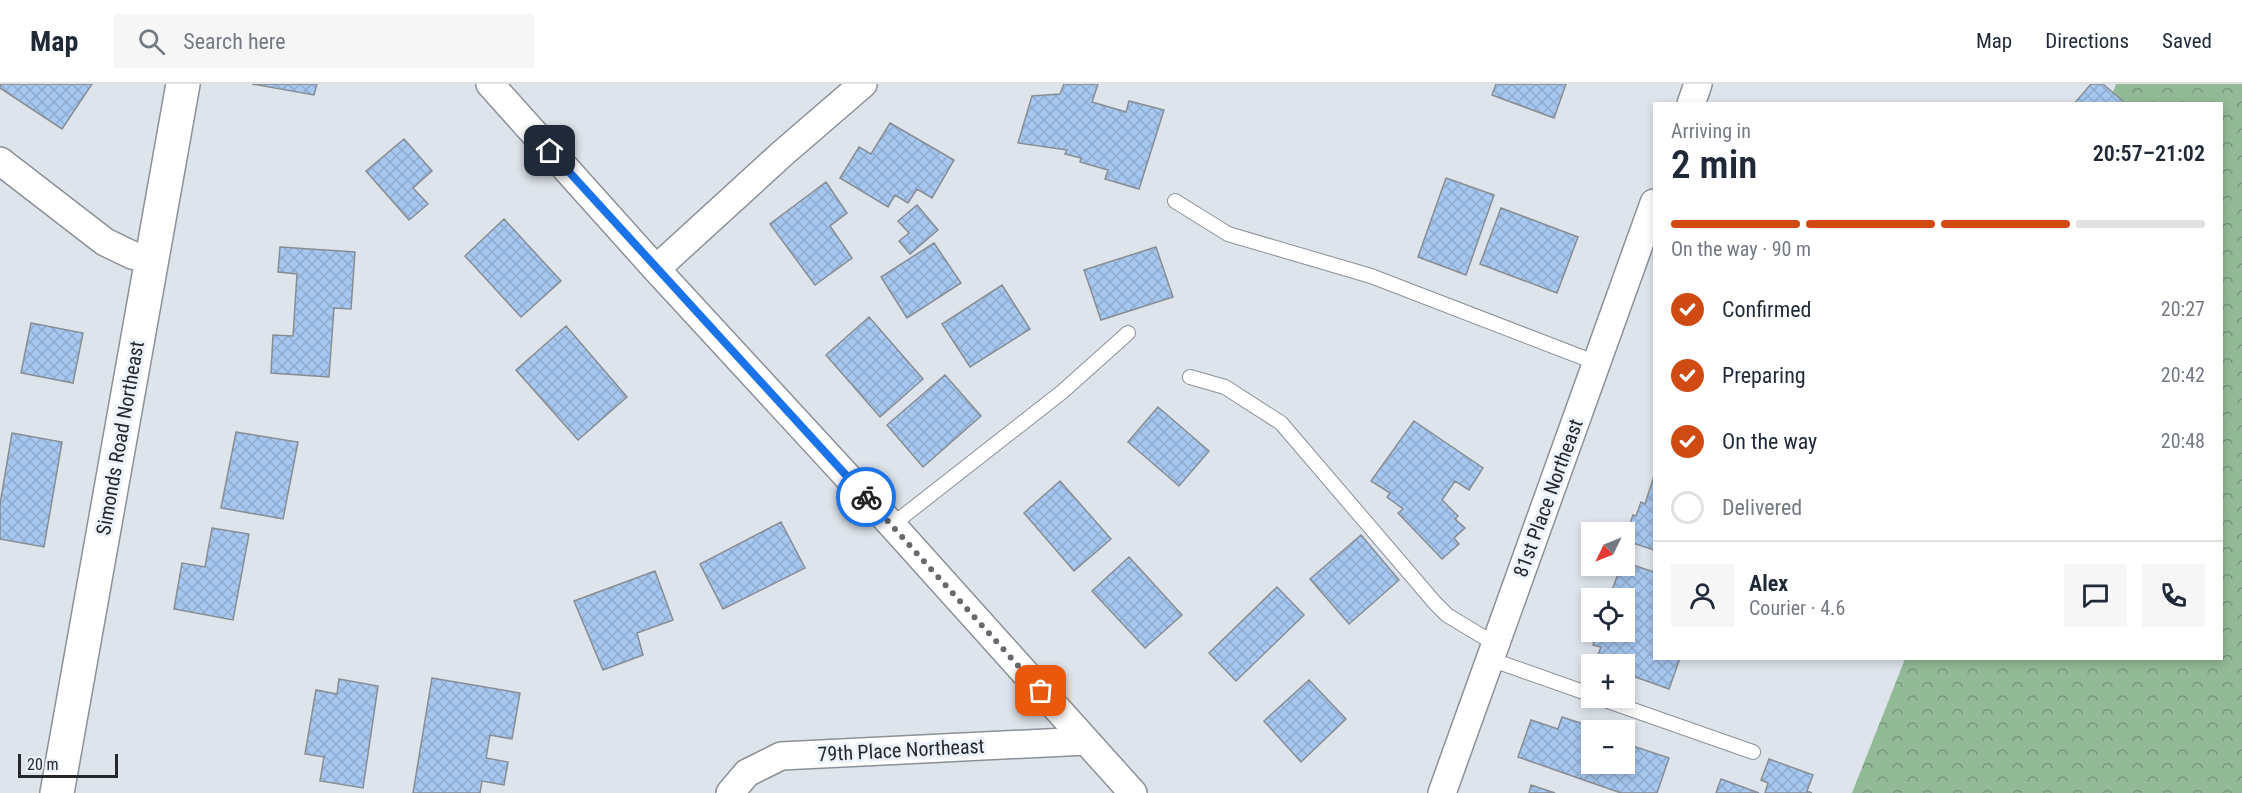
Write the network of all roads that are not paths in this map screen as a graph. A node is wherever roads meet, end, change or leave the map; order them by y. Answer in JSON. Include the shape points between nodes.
{"nodes":[{"id":1,"x":183,"y":84,"type":"edge"},
{"id":2,"x":490,"y":84,"type":"edge"},
{"id":3,"x":863,"y":84,"type":"edge"},
{"id":4,"x":1698,"y":84,"type":"edge"},
{"id":5,"x":1691,"y":102,"type":"edge"},
{"id":6,"x":0,"y":161,"type":"edge"},
{"id":7,"x":1175,"y":201,"type":"dead end"},
{"id":8,"x":1653,"y":206,"type":"edge"},
{"id":9,"x":151,"y":259,"type":"junction"},
{"id":10,"x":656,"y":269,"type":"junction"},
{"id":11,"x":1128,"y":333,"type":"dead end"},
{"id":12,"x":1597,"y":363,"type":"junction"},
{"id":13,"x":1190,"y":377,"type":"dead end"},
{"id":14,"x":892,"y":525,"type":"junction"},
{"id":15,"x":1493,"y":651,"type":"junction"},
{"id":16,"x":1581,"y":690,"type":"edge"},
{"id":17,"x":1628,"y":708,"type":"edge"},
{"id":18,"x":1086,"y":741,"type":"junction"},
{"id":19,"x":1754,"y":752,"type":"dead end"},
{"id":20,"x":57,"y":793,"type":"edge"},
{"id":21,"x":730,"y":793,"type":"edge"},
{"id":22,"x":1133,"y":793,"type":"edge"},
{"id":23,"x":1442,"y":793,"type":"edge"}],
"edges":[{"from":1,"to":9,"type":"main road","name":"Simonds Road Northeast"},
{"from":2,"to":10,"type":"street"},
{"from":3,"to":10,"type":"street"},
{"from":4,"to":5,"type":"street"},
{"from":6,"to":9,"type":"street","via":[[105,242]]},
{"from":7,"to":12,"type":"lane","via":[[1228,234],[1371,276]]},
{"from":8,"to":12,"type":"street","name":"81st Place Northeast"},
{"from":9,"to":20,"type":"main road","name":"Simonds Road Northeast"},
{"from":10,"to":14,"type":"street"},
{"from":11,"to":14,"type":"lane","via":[[1062,392]]},
{"from":12,"to":15,"type":"street","name":"81st Place Northeast"},
{"from":13,"to":15,"type":"lane","via":[[1225,387],[1281,423],[1435,603]]},
{"from":14,"to":18,"type":"street"},
{"from":15,"to":16,"type":"lane"},
{"from":15,"to":23,"type":"street","name":"81st Place Northeast"},
{"from":17,"to":19,"type":"lane"},
{"from":18,"to":21,"type":"street","name":"79th Place Northeast","via":[[781,756],[747,773]]},
{"from":18,"to":22,"type":"street"}]}
